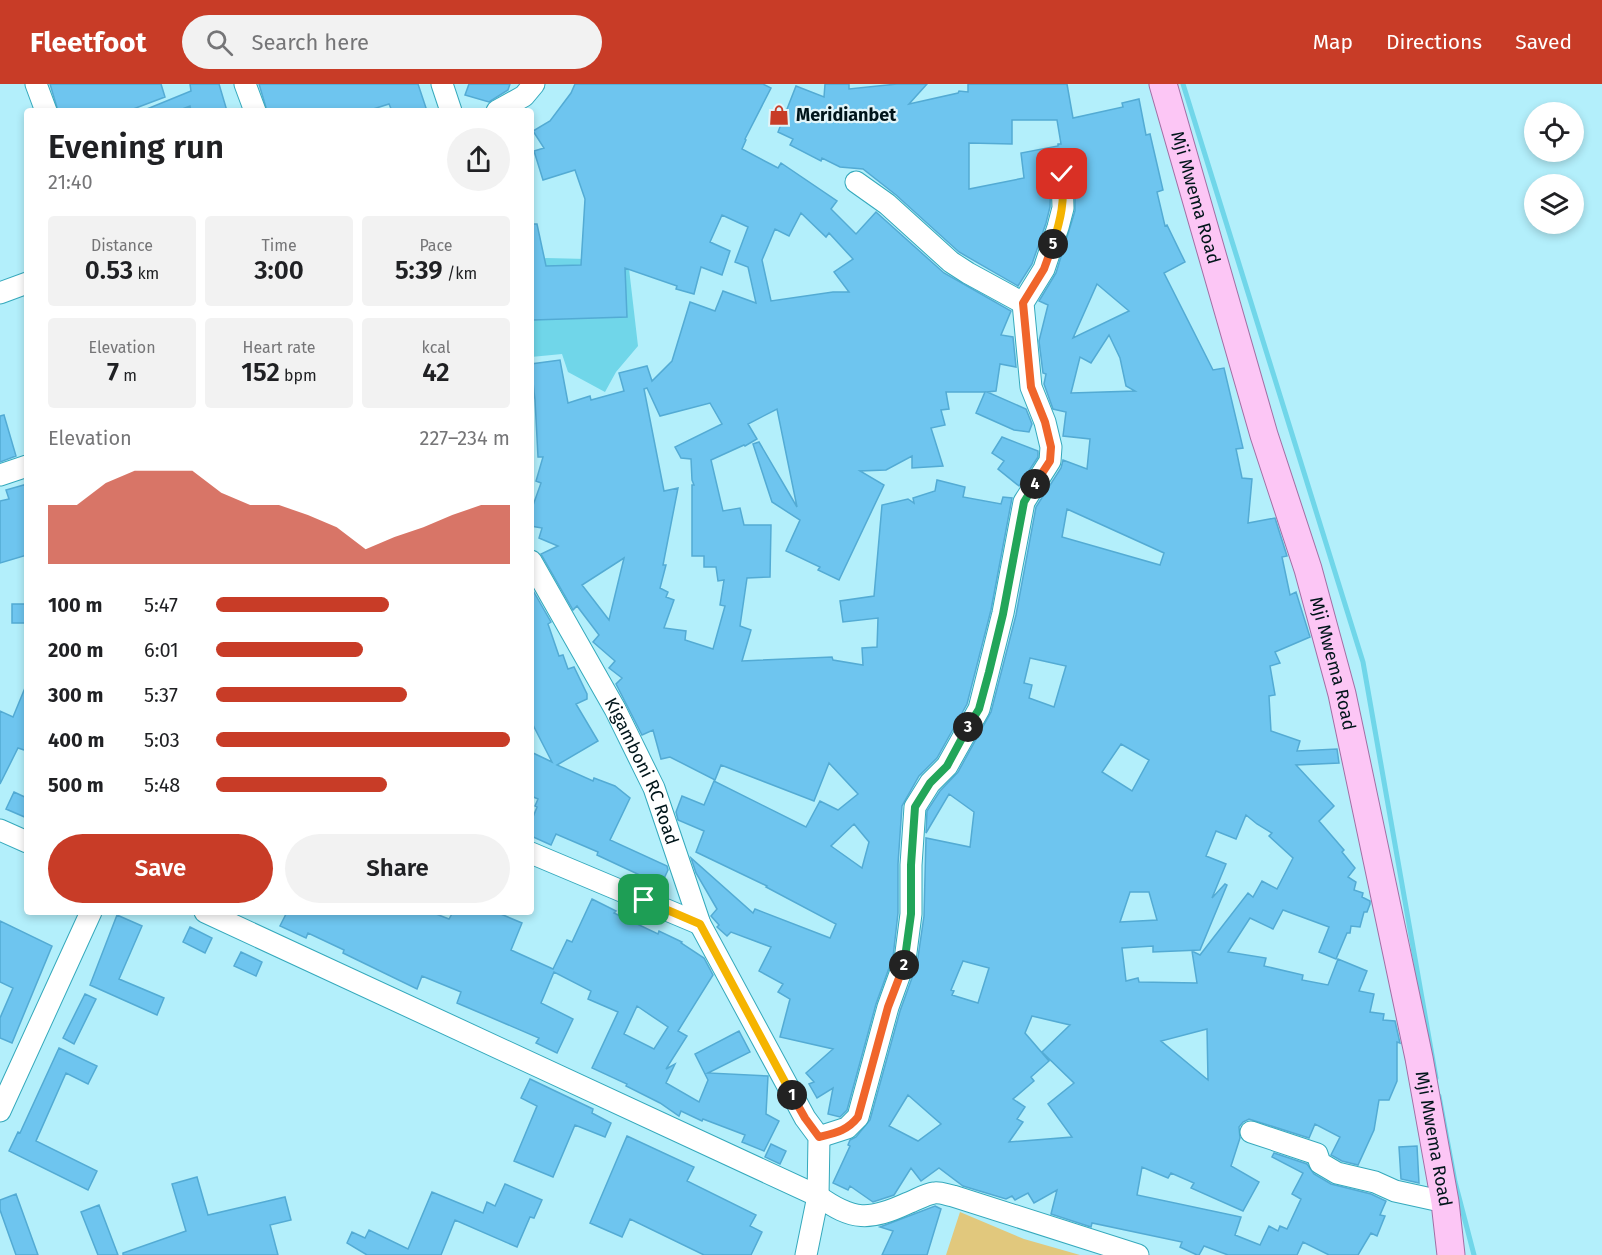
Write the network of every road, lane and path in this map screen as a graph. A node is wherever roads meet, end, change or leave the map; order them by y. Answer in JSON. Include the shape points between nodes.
{"nodes":[{"id":1,"x":36,"y":84,"type":"edge"},
{"id":2,"x":245,"y":84,"type":"edge"},
{"id":3,"x":442,"y":84,"type":"edge"},
{"id":4,"x":534,"y":84,"type":"edge"},
{"id":5,"x":1163,"y":84,"type":"edge"},
{"id":6,"x":45,"y":108,"type":"edge"},
{"id":7,"x":254,"y":108,"type":"edge"},
{"id":8,"x":450,"y":108,"type":"edge"},
{"id":9,"x":502,"y":108,"type":"edge"},
{"id":10,"x":1062,"y":174,"type":"dead end"},
{"id":11,"x":856,"y":182,"type":"dead end"},
{"id":12,"x":24,"y":284,"type":"edge"},
{"id":13,"x":0,"y":292,"type":"edge"},
{"id":14,"x":1023,"y":303,"type":"junction"},
{"id":15,"x":24,"y":467,"type":"edge"},
{"id":16,"x":0,"y":475,"type":"edge"},
{"id":17,"x":534,"y":566,"type":"edge"},
{"id":18,"x":0,"y":830,"type":"edge"},
{"id":19,"x":24,"y":841,"type":"edge"},
{"id":20,"x":534,"y":854,"type":"edge"},
{"id":21,"x":91,"y":915,"type":"edge"},
{"id":22,"x":211,"y":915,"type":"edge"},
{"id":23,"x":700,"y":924,"type":"junction"},
{"id":24,"x":0,"y":1111,"type":"edge"},
{"id":25,"x":1251,"y":1132,"type":"dead end"},
{"id":26,"x":819,"y":1137,"type":"junction"},
{"id":27,"x":818,"y":1196,"type":"junction"},
{"id":28,"x":1445,"y":1202,"type":"junction"},
{"id":29,"x":806,"y":1255,"type":"edge"},
{"id":30,"x":1138,"y":1255,"type":"edge"},
{"id":31,"x":1451,"y":1255,"type":"edge"}],
"edges":[{"from":1,"to":6,"type":"street"},
{"from":2,"to":7,"type":"street"},
{"from":3,"to":8,"type":"street"},
{"from":4,"to":9,"type":"street","via":[[524,96]]},
{"from":5,"to":28,"type":"main road","name":"Mji Mwema Road","via":[[1342,694]]},
{"from":10,"to":14,"type":"street","via":[[1064,194],[1058,227],[1044,269]]},
{"from":11,"to":14,"type":"street","via":[[887,204],[951,262]]},
{"from":12,"to":13,"type":"street"},
{"from":14,"to":26,"type":"street","via":[[1031,387],[1045,422],[1050,461],[1024,502],[1003,614],[979,709],[947,766],[915,807],[905,960],[858,1117],[847,1128]]},
{"from":15,"to":16,"type":"street"},
{"from":17,"to":23,"type":"street","name":"Kigamboni RC Road","via":[[615,709],[654,788]]},
{"from":18,"to":19,"type":"street"},
{"from":20,"to":23,"type":"street"},
{"from":21,"to":24,"type":"street"},
{"from":22,"to":27,"type":"street"},
{"from":23,"to":26,"type":"street","name":"Kigamboni RC Road"},
{"from":25,"to":28,"type":"street","via":[[1317,1154],[1320,1163],[1337,1173]]},
{"from":26,"to":27,"type":"street"},
{"from":27,"to":29,"type":"street"},
{"from":27,"to":30,"type":"street","via":[[837,1210],[869,1216],[891,1212],[934,1193],[953,1196]]},
{"from":28,"to":31,"type":"main road","name":"Mji Mwema Road"}]}
